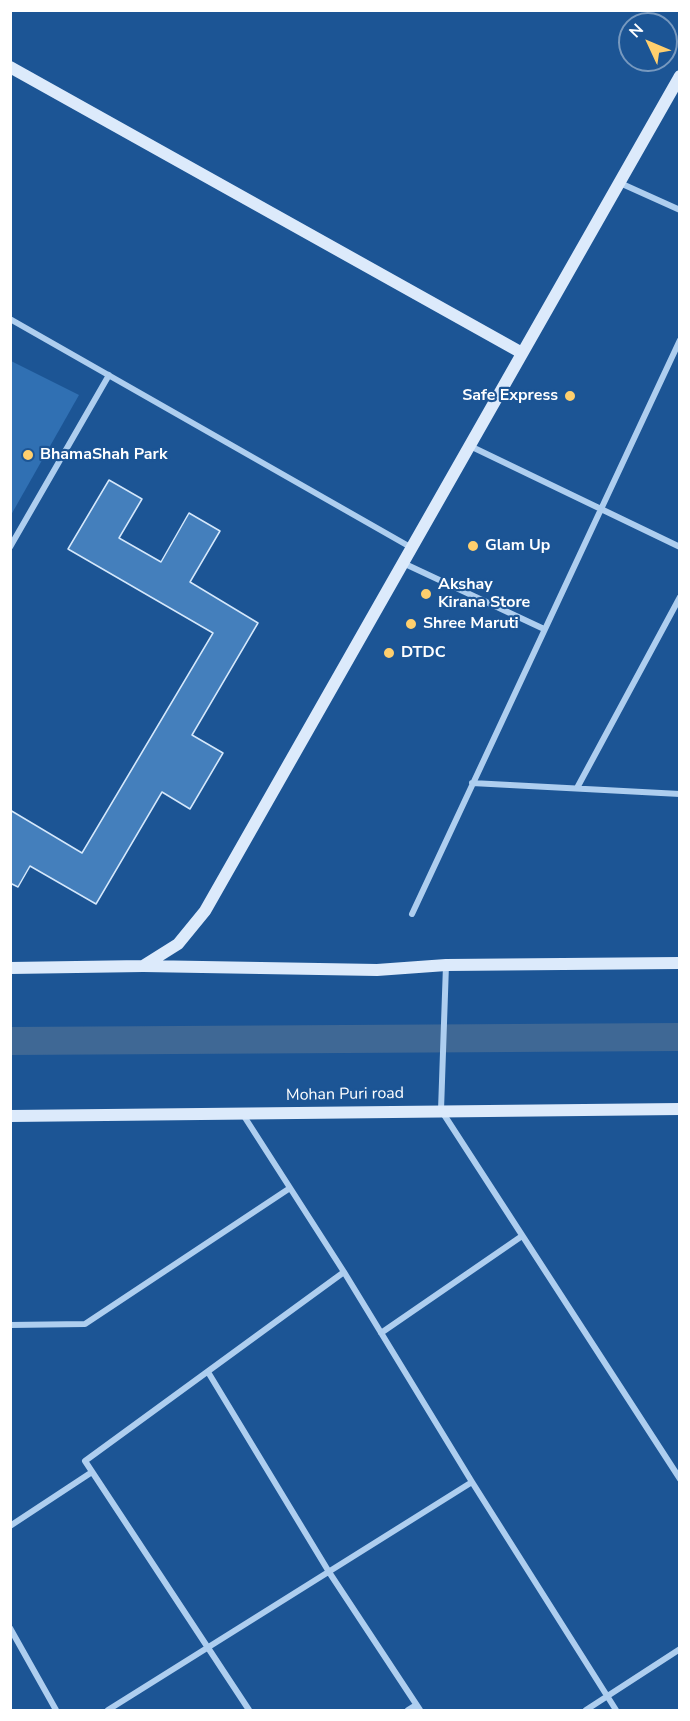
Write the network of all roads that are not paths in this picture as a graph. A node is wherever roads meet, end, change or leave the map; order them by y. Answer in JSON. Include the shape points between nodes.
{"nodes":[{"id":1,"x":10,"y":67,"type":"edge"},
{"id":2,"x":680,"y":76,"type":"edge"},
{"id":3,"x":619,"y":183,"type":"junction"},
{"id":4,"x":680,"y":210,"type":"edge"},
{"id":5,"x":10,"y":320,"type":"edge"},
{"id":6,"x":680,"y":340,"type":"edge"},
{"id":7,"x":522,"y":353,"type":"junction"},
{"id":8,"x":109,"y":375,"type":"junction"},
{"id":9,"x":469,"y":446,"type":"junction"},
{"id":10,"x":601,"y":508,"type":"junction"},
{"id":11,"x":10,"y":547,"type":"edge"},
{"id":12,"x":680,"y":547,"type":"edge"},
{"id":13,"x":412,"y":548,"type":"junction"},
{"id":14,"x":403,"y":563,"type":"junction"},
{"id":15,"x":680,"y":597,"type":"edge"},
{"id":16,"x":544,"y":629,"type":"junction"},
{"id":17,"x":472,"y":783,"type":"junction"},
{"id":18,"x":577,"y":789,"type":"junction"},
{"id":19,"x":680,"y":794,"type":"edge"},
{"id":20,"x":412,"y":914,"type":"dead end"},
{"id":21,"x":680,"y":963,"type":"edge"},
{"id":22,"x":446,"y":965,"type":"junction"},
{"id":23,"x":143,"y":966,"type":"junction"},
{"id":24,"x":10,"y":969,"type":"edge"},
{"id":25,"x":680,"y":1109,"type":"edge"},
{"id":26,"x":441,"y":1110,"type":"junction"},
{"id":27,"x":242,"y":1113,"type":"junction"},
{"id":28,"x":10,"y":1116,"type":"edge"},
{"id":29,"x":290,"y":1188,"type":"junction"},
{"id":30,"x":522,"y":1236,"type":"junction"},
{"id":31,"x":344,"y":1272,"type":"junction"},
{"id":32,"x":10,"y":1325,"type":"edge"},
{"id":33,"x":381,"y":1333,"type":"junction"},
{"id":34,"x":208,"y":1372,"type":"junction"},
{"id":35,"x":92,"y":1472,"type":"junction"},
{"id":36,"x":680,"y":1479,"type":"edge"},
{"id":37,"x":472,"y":1482,"type":"junction"},
{"id":38,"x":10,"y":1526,"type":"edge"},
{"id":39,"x":329,"y":1572,"type":"junction"},
{"id":40,"x":10,"y":1628,"type":"edge"},
{"id":41,"x":208,"y":1648,"type":"junction"},
{"id":42,"x":680,"y":1649,"type":"edge"},
{"id":43,"x":607,"y":1697,"type":"junction"},
{"id":44,"x":418,"y":1708,"type":"edge"},
{"id":45,"x":56,"y":1710,"type":"edge"},
{"id":46,"x":108,"y":1710,"type":"edge"},
{"id":47,"x":249,"y":1710,"type":"edge"},
{"id":48,"x":408,"y":1710,"type":"edge"},
{"id":49,"x":586,"y":1710,"type":"edge"},
{"id":50,"x":616,"y":1710,"type":"edge"}],
"edges":[{"from":1,"to":7,"type":"street"},
{"from":2,"to":3,"type":"street"},
{"from":3,"to":4,"type":"street"},
{"from":3,"to":7,"type":"street"},
{"from":5,"to":8,"type":"street"},
{"from":6,"to":10,"type":"street"},
{"from":7,"to":9,"type":"street"},
{"from":8,"to":11,"type":"street"},
{"from":8,"to":13,"type":"street"},
{"from":9,"to":10,"type":"street"},
{"from":9,"to":13,"type":"street"},
{"from":10,"to":12,"type":"street"},
{"from":10,"to":16,"type":"street"},
{"from":13,"to":14,"type":"street"},
{"from":14,"to":16,"type":"street"},
{"from":14,"to":23,"type":"street","via":[[205,911],[178,944]]},
{"from":15,"to":18,"type":"street"},
{"from":16,"to":17,"type":"street"},
{"from":17,"to":18,"type":"street"},
{"from":17,"to":20,"type":"street"},
{"from":18,"to":19,"type":"street"},
{"from":21,"to":22,"type":"street"},
{"from":22,"to":23,"type":"street","via":[[377,970]]},
{"from":22,"to":26,"type":"street"},
{"from":23,"to":24,"type":"street"},
{"from":25,"to":26,"type":"street","name":"Mohan Puri road"},
{"from":26,"to":27,"type":"street","name":"Mohan Puri road"},
{"from":26,"to":30,"type":"street"},
{"from":27,"to":28,"type":"street","name":"Mohan Puri road"},
{"from":27,"to":29,"type":"street"},
{"from":29,"to":31,"type":"street"},
{"from":29,"to":32,"type":"street","via":[[85,1324]]},
{"from":30,"to":33,"type":"street"},
{"from":30,"to":36,"type":"street"},
{"from":31,"to":33,"type":"street"},
{"from":31,"to":34,"type":"street"},
{"from":33,"to":37,"type":"street"},
{"from":34,"to":35,"type":"street","via":[[85,1461]]},
{"from":34,"to":39,"type":"street"},
{"from":35,"to":38,"type":"street"},
{"from":35,"to":41,"type":"street"},
{"from":37,"to":39,"type":"street"},
{"from":37,"to":43,"type":"street"},
{"from":39,"to":41,"type":"street"},
{"from":39,"to":44,"type":"street"},
{"from":40,"to":45,"type":"street"},
{"from":41,"to":46,"type":"street"},
{"from":41,"to":47,"type":"street"},
{"from":42,"to":43,"type":"street"},
{"from":43,"to":49,"type":"street"},
{"from":43,"to":50,"type":"street"},
{"from":44,"to":48,"type":"street"}]}
